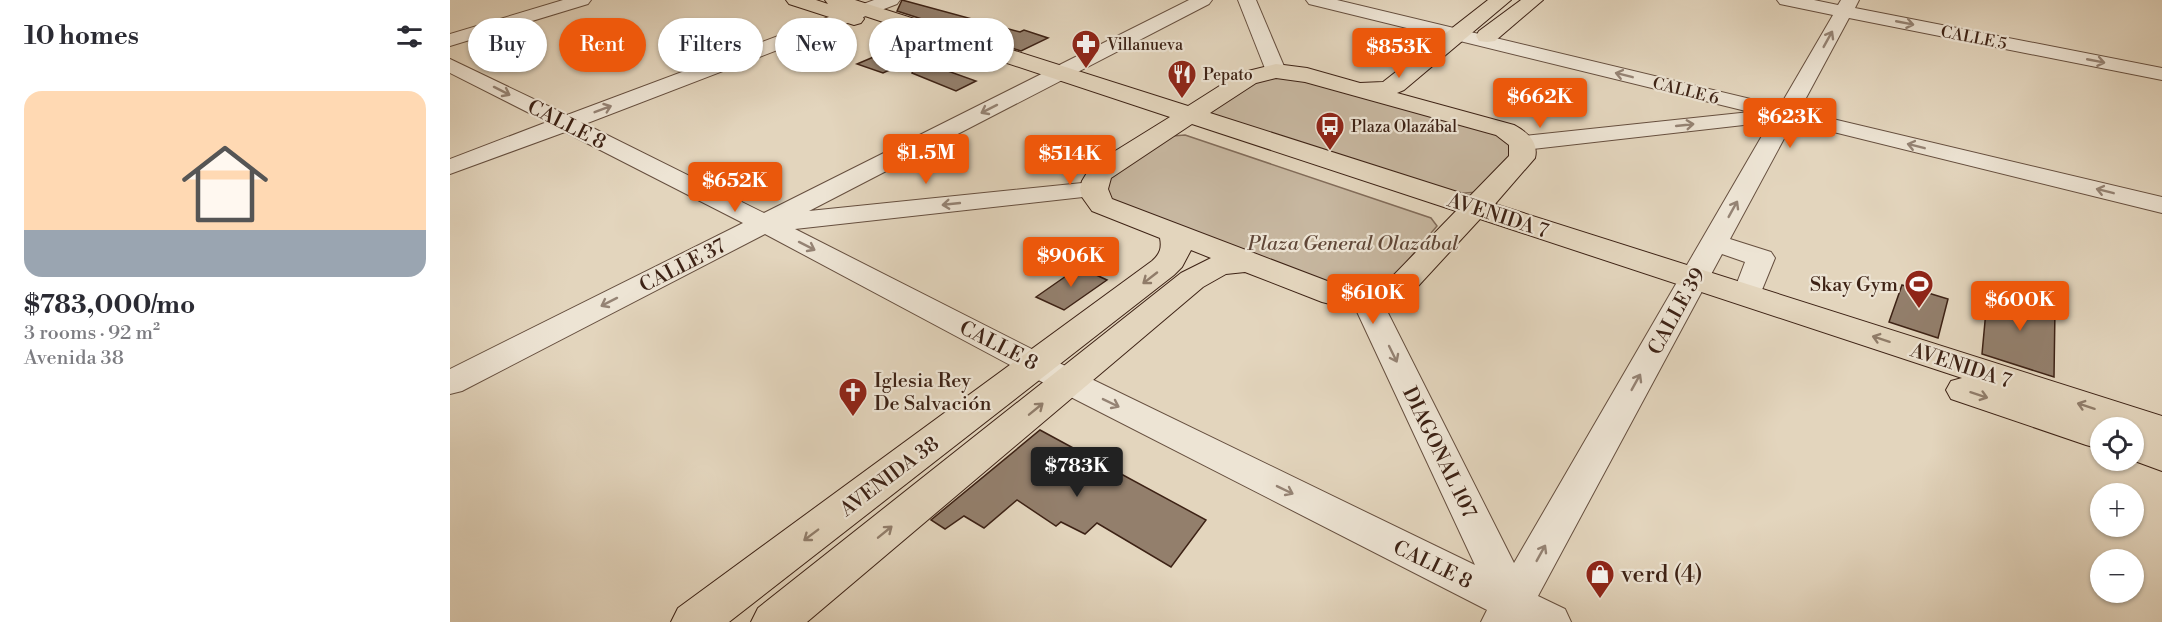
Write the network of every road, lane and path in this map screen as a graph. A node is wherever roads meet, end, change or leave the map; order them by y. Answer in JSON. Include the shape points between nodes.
{"nodes":[{"id":1,"x":582,"y":0,"type":"edge"},
{"id":2,"x":796,"y":0,"type":"edge"},
{"id":3,"x":891,"y":0,"type":"edge"},
{"id":4,"x":1203,"y":0,"type":"edge"},
{"id":5,"x":1246,"y":0,"type":"edge"},
{"id":6,"x":1315,"y":0,"type":"edge"},
{"id":7,"x":1501,"y":0,"type":"edge"},
{"id":8,"x":1533,"y":0,"type":"edge"},
{"id":9,"x":1786,"y":0,"type":"edge"},
{"id":10,"x":1847,"y":6,"type":"edge"},
{"id":11,"x":849,"y":9,"type":"edge"},
{"id":12,"x":1456,"y":34,"type":"junction"},
{"id":13,"x":450,"y":40,"type":"edge"},
{"id":14,"x":1482,"y":40,"type":"junction"},
{"id":15,"x":1462,"y":57,"type":"dead end"},
{"id":16,"x":450,"y":65,"type":"edge"},
{"id":17,"x":1276,"y":71,"type":"junction"},
{"id":18,"x":2162,"y":74,"type":"edge"},
{"id":19,"x":1050,"y":78,"type":"junction"},
{"id":20,"x":1359,"y":89,"type":"junction"},
{"id":21,"x":1786,"y":114,"type":"junction"},
{"id":22,"x":1181,"y":121,"type":"junction"},
{"id":23,"x":566,"y":123,"type":"junction"},
{"id":24,"x":1523,"y":143,"type":"junction"},
{"id":25,"x":450,"y":167,"type":"edge"},
{"id":26,"x":1092,"y":190,"type":"junction"},
{"id":27,"x":2162,"y":205,"type":"edge"},
{"id":28,"x":1468,"y":215,"type":"junction"},
{"id":29,"x":764,"y":224,"type":"junction"},
{"id":30,"x":1172,"y":232,"type":"junction"},
{"id":31,"x":1714,"y":243,"type":"junction"},
{"id":32,"x":1250,"y":262,"type":"junction"},
{"id":33,"x":1689,"y":288,"type":"junction"},
{"id":34,"x":1747,"y":296,"type":"junction"},
{"id":35,"x":1367,"y":301,"type":"junction"},
{"id":36,"x":1053,"y":374,"type":"junction"},
{"id":37,"x":450,"y":383,"type":"edge"},
{"id":38,"x":2162,"y":430,"type":"edge"},
{"id":39,"x":2090,"y":431,"type":"edge"},
{"id":40,"x":2144,"y":450,"type":"edge"},
{"id":41,"x":2162,"y":456,"type":"edge"},
{"id":42,"x":1508,"y":613,"type":"edge"},
{"id":43,"x":694,"y":622,"type":"edge"},
{"id":44,"x":774,"y":622,"type":"edge"},
{"id":45,"x":1550,"y":622,"type":"edge"}],
"edges":[{"from":1,"to":13,"type":"street"},
{"from":2,"to":11,"type":"main road","name":"AVENIDA 7"},
{"from":3,"to":11,"type":"street"},
{"from":4,"to":19,"type":"street","name":"CALLE 37"},
{"from":5,"to":17,"type":"street"},
{"from":6,"to":12,"type":"street","name":"CALLE 6"},
{"from":7,"to":12,"type":"main road"},
{"from":8,"to":14,"type":"main road"},
{"from":9,"to":10,"type":"street","name":"CALLE 5"},
{"from":10,"to":18,"type":"street","name":"CALLE 5","one_way":true},
{"from":21,"to":10,"type":"street","name":"CALLE 39","one_way":true},
{"from":11,"to":19,"type":"main road","name":"AVENIDA 7"},
{"from":23,"to":11,"type":"street","one_way":true},
{"from":12,"to":14,"type":"street","name":"CALLE 6"},
{"from":12,"to":20,"type":"main road","via":[[1396,86]]},
{"from":14,"to":15,"type":"main road"},
{"from":21,"to":14,"type":"street","name":"CALLE 6","one_way":true},
{"from":16,"to":23,"type":"street","name":"CALLE 8","one_way":true},
{"from":17,"to":20,"type":"main road"},
{"from":17,"to":22,"type":"main road","via":[[1248,78]]},
{"from":19,"to":22,"type":"main road","name":"AVENIDA 7"},
{"from":19,"to":29,"type":"street","name":"CALLE 37","one_way":true},
{"from":20,"to":24,"type":"main road","via":[[1428,98],[1505,130]]},
{"from":24,"to":21,"type":"street","one_way":true},
{"from":27,"to":21,"type":"street","name":"CALLE 6","one_way":true},
{"from":31,"to":21,"type":"street","name":"CALLE 39","one_way":true},
{"from":22,"to":26,"type":"main road","via":[[1101,172]]},
{"from":22,"to":28,"type":"main road","name":"AVENIDA 7"},
{"from":23,"to":25,"type":"street"},
{"from":23,"to":29,"type":"street","name":"CALLE 8"},
{"from":24,"to":28,"type":"main road","via":[[1522,158]]},
{"from":26,"to":29,"type":"street","one_way":true},
{"from":26,"to":30,"type":"main road","via":[[1102,205]]},
{"from":28,"to":33,"type":"main road","name":"AVENIDA 7"},
{"from":28,"to":35,"type":"main road","via":[[1398,289]]},
{"from":29,"to":36,"type":"street","name":"CALLE 8","one_way":true},
{"from":29,"to":37,"type":"street","name":"CALLE 37","one_way":true},
{"from":30,"to":32,"type":"main road"},
{"from":30,"to":36,"type":"main road","name":"AVENIDA 38","one_way":true,"via":[[1177,242],[1172,260]]},
{"from":31,"to":33,"type":"street","name":"CALLE 39"},
{"from":31,"to":34,"type":"street","via":[[1761,258]]},
{"from":32,"to":35,"type":"main road","via":[[1334,295]]},
{"from":32,"to":36,"type":"main road","name":"AVENIDA 38","via":[[1204,271]]},
{"from":33,"to":34,"type":"main road","name":"AVENIDA 7"},
{"from":33,"to":39,"type":"main road","name":"AVENIDA 7","one_way":true},
{"from":42,"to":33,"type":"street","name":"CALLE 39","one_way":true},
{"from":38,"to":34,"type":"main road","name":"AVENIDA 7","one_way":true},
{"from":35,"to":42,"type":"street","name":"DIAGONAL 107","one_way":true},
{"from":36,"to":42,"type":"street","name":"CALLE 8","one_way":true},
{"from":36,"to":43,"type":"main road","name":"AVENIDA 38","one_way":true},
{"from":44,"to":36,"type":"main road","name":"AVENIDA 38","one_way":true},
{"from":40,"to":41,"type":"main road"},
{"from":42,"to":45,"type":"street","name":"CALLE 8"}]}
